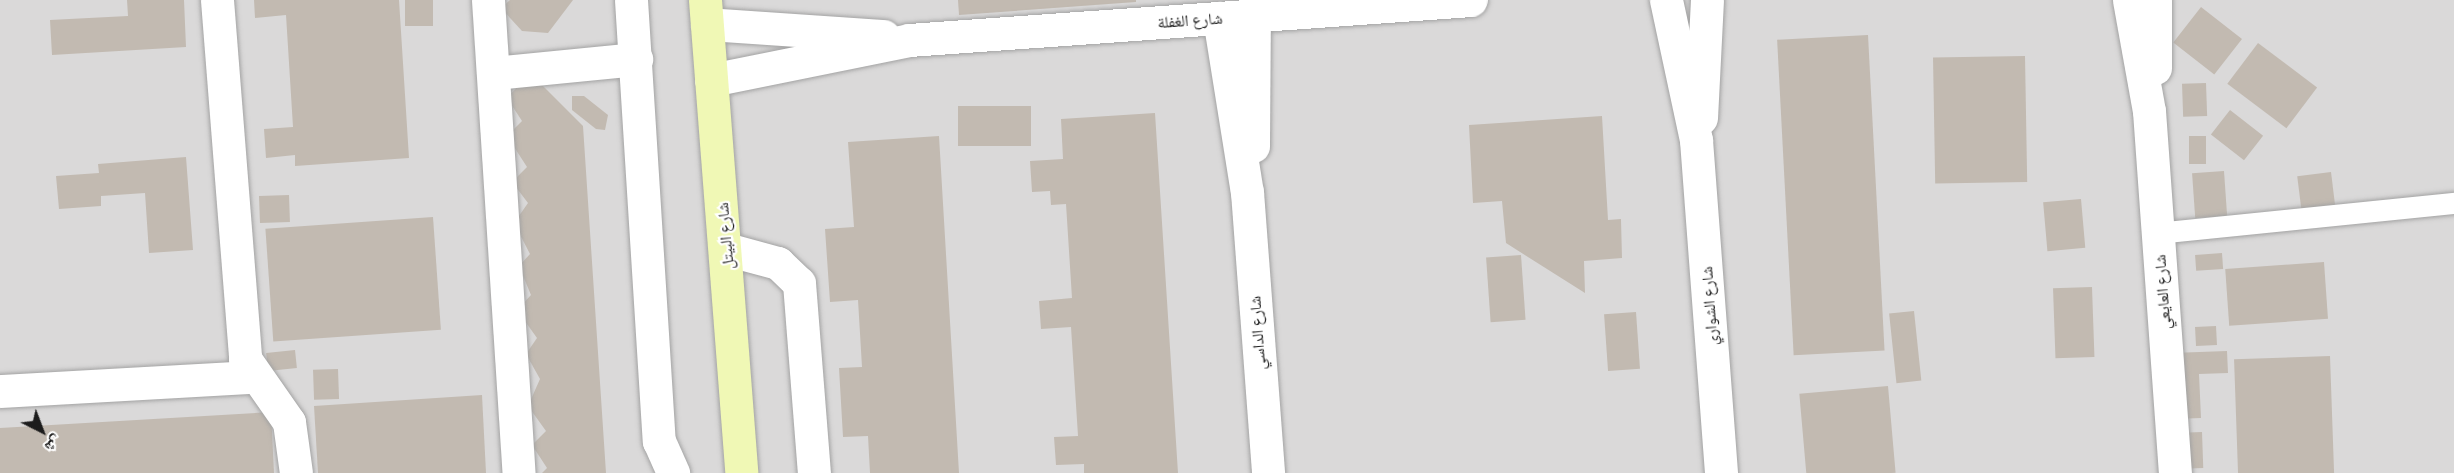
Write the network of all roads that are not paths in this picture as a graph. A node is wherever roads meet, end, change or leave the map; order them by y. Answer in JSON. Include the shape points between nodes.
{"nodes":[{"id":1,"x":217,"y":0,"type":"edge"},
{"id":2,"x":488,"y":0,"type":"edge"},
{"id":3,"x":631,"y":0,"type":"edge"},
{"id":4,"x":1471,"y":0,"type":"edge"},
{"id":5,"x":1666,"y":0,"type":"edge"},
{"id":6,"x":1707,"y":0,"type":"edge"},
{"id":7,"x":2129,"y":0,"type":"edge"},
{"id":8,"x":2155,"y":0,"type":"edge"},
{"id":9,"x":706,"y":12,"type":"edge"},
{"id":10,"x":1254,"y":15,"type":"junction"},
{"id":11,"x":1219,"y":18,"type":"junction"},
{"id":12,"x":909,"y":40,"type":"junction"},
{"id":13,"x":636,"y":59,"type":"junction"},
{"id":14,"x":494,"y":73,"type":"junction"},
{"id":15,"x":711,"y":80,"type":"junction"},
{"id":16,"x":2149,"y":111,"type":"junction"},
{"id":17,"x":1696,"y":140,"type":"junction"},
{"id":18,"x":1247,"y":192,"type":"junction"},
{"id":19,"x":2454,"y":203,"type":"edge"},
{"id":20,"x":2157,"y":233,"type":"junction"},
{"id":21,"x":726,"y":249,"type":"junction"},
{"id":22,"x":254,"y":377,"type":"junction"},
{"id":23,"x":0,"y":391,"type":"edge"},
{"id":24,"x":296,"y":473,"type":"edge"},
{"id":25,"x":519,"y":473,"type":"edge"},
{"id":26,"x":673,"y":473,"type":"edge"},
{"id":27,"x":741,"y":473,"type":"edge"},
{"id":28,"x":814,"y":473,"type":"edge"},
{"id":29,"x":1268,"y":473,"type":"edge"},
{"id":30,"x":1721,"y":473,"type":"edge"},
{"id":31,"x":2175,"y":473,"type":"edge"}],
"edges":[{"from":1,"to":22,"type":"street","via":[[245,359]]},
{"from":2,"to":14,"type":"street"},
{"from":3,"to":13,"type":"street"},
{"from":4,"to":10,"type":"street","name":"شارع الغفلة"},
{"from":5,"to":17,"type":"street","name":"شارع الشواري"},
{"from":6,"to":17,"type":"street","name":"شارع الشواري"},
{"from":7,"to":16,"type":"street","name":"شارع العايعي"},
{"from":8,"to":16,"type":"street","name":"شارع العايعي"},
{"from":9,"to":12,"type":"street","name":"شارع الغفلة"},
{"from":9,"to":15,"type":"street","name":"شارع البيتل"},
{"from":10,"to":11,"type":"street","name":"شارع الغفلة"},
{"from":10,"to":18,"type":"street","name":"شارع الداسي"},
{"from":11,"to":12,"type":"street","name":"شارع الغفلة"},
{"from":11,"to":18,"type":"street","name":"شارع الداسي"},
{"from":12,"to":15,"type":"street","name":"شارع الغفلة"},
{"from":13,"to":14,"type":"street"},
{"from":13,"to":26,"type":"street","via":[[659,441]]},
{"from":14,"to":25,"type":"street"},
{"from":15,"to":21,"type":"street","name":"شارع البيتل"},
{"from":16,"to":20,"type":"street","name":"شارع العايعي"},
{"from":17,"to":30,"type":"street","name":"شارع الشواري"},
{"from":18,"to":29,"type":"street","name":"شارع الداسي"},
{"from":19,"to":20,"type":"lane"},
{"from":20,"to":31,"type":"street","name":"شارع العايعي"},
{"from":21,"to":27,"type":"street","name":"شارع البيتل"},
{"from":21,"to":28,"type":"street","via":[[778,263],[799,283]]},
{"from":22,"to":23,"type":"street"},
{"from":22,"to":24,"type":"street","via":[[289,422]]}]}
